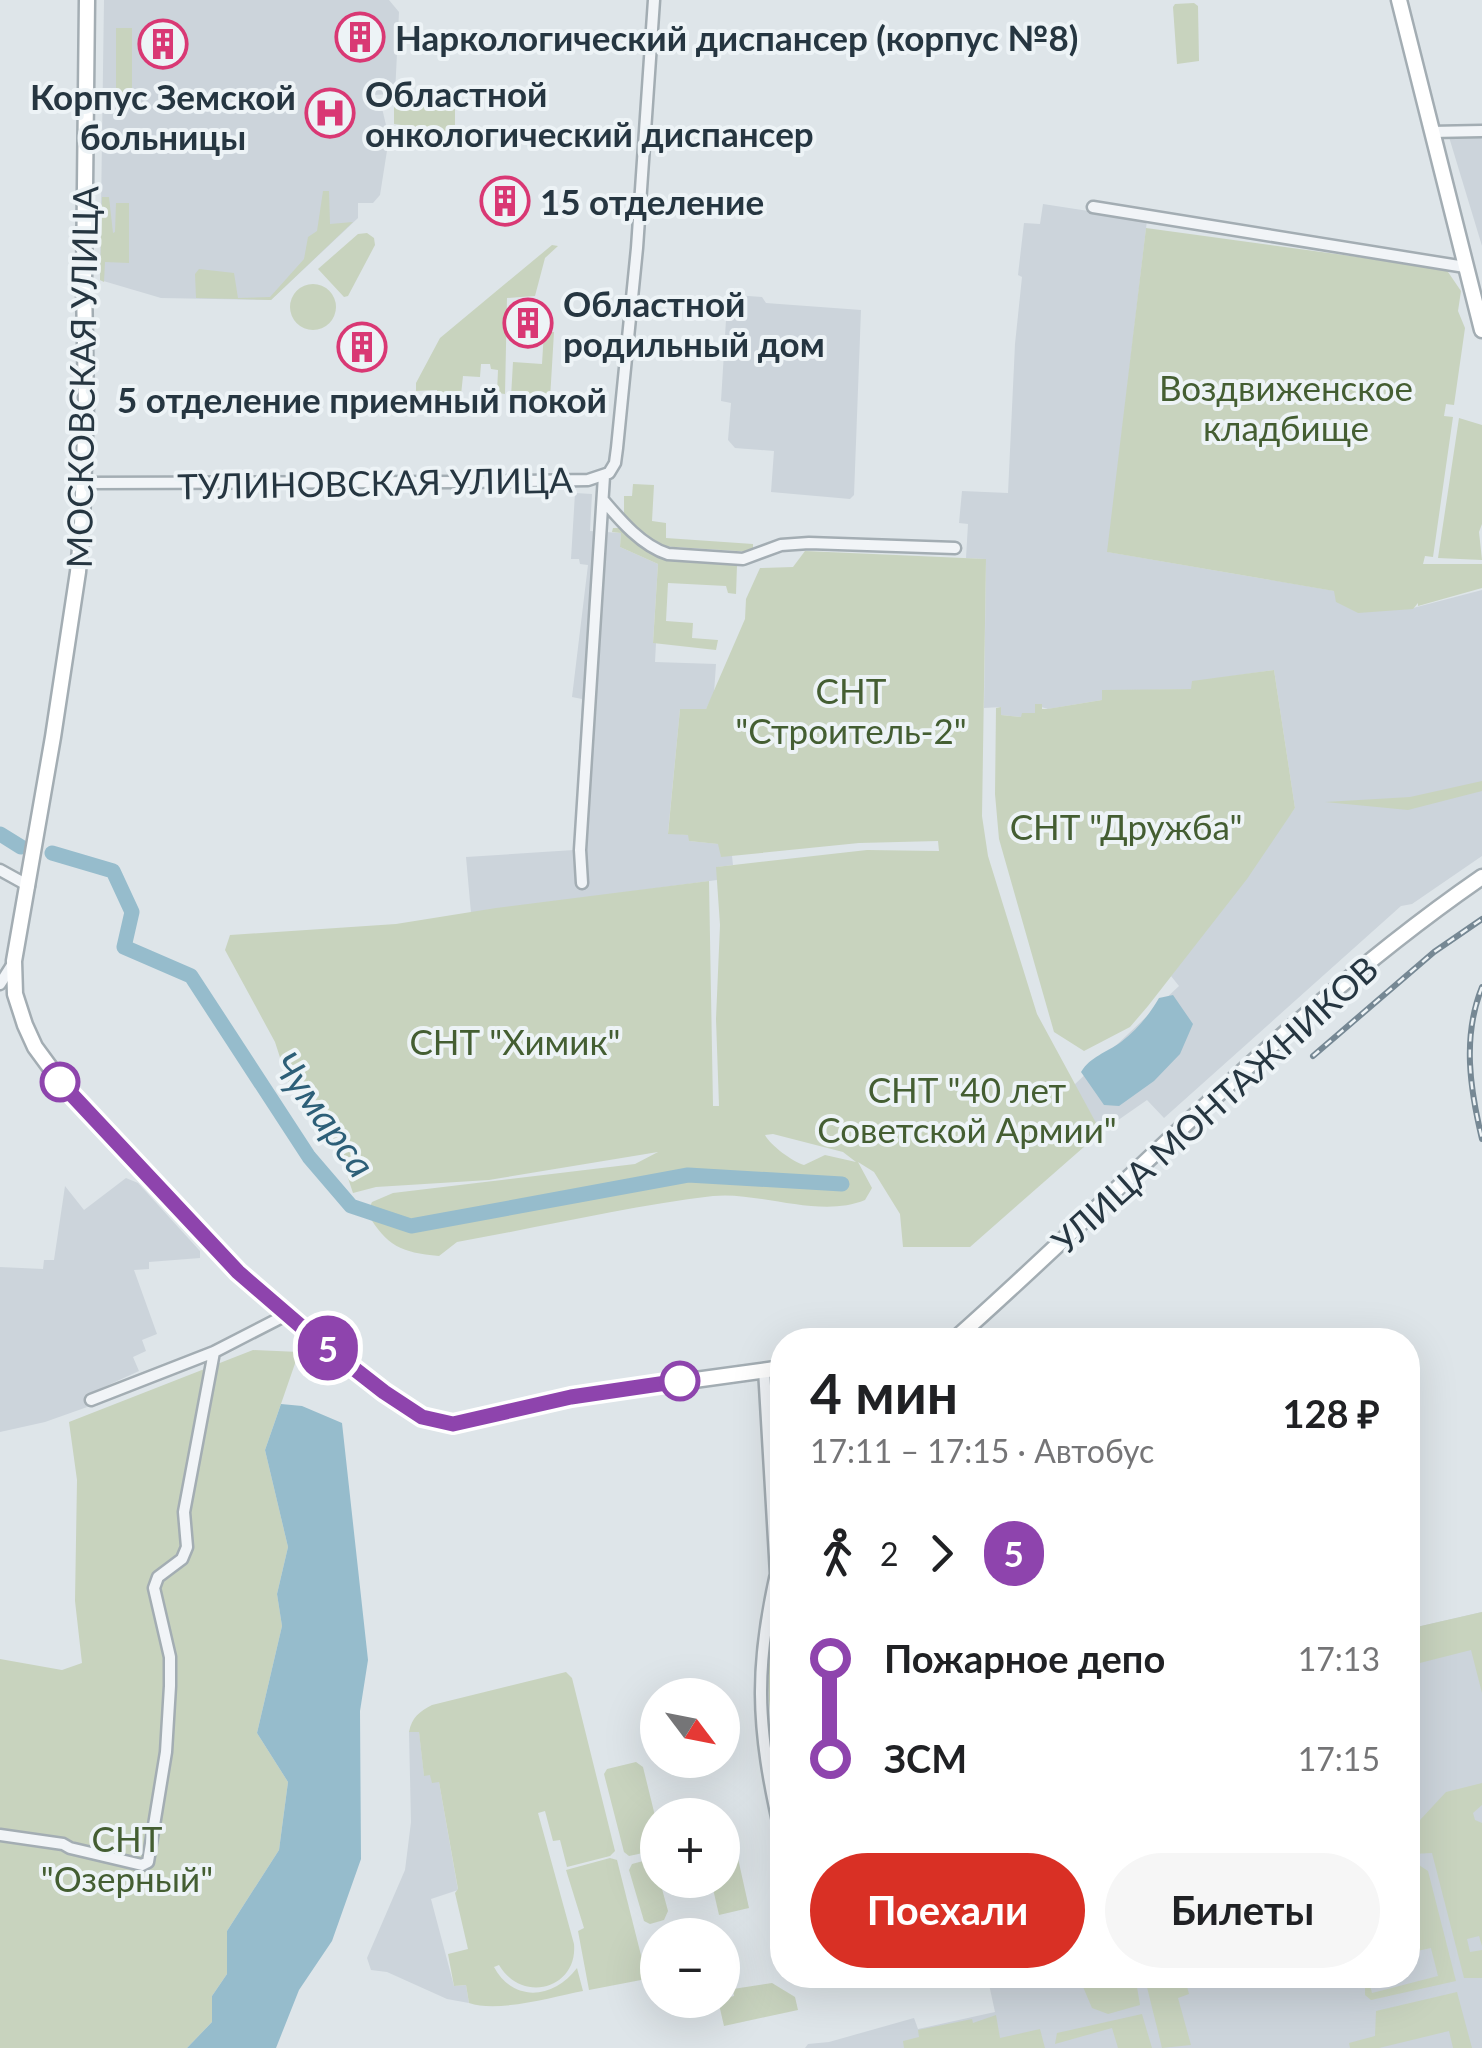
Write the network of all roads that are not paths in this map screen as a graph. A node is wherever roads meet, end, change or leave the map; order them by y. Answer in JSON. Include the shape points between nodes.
{"nodes":[{"id":1,"x":86,"y":0,"type":"edge"},
{"id":2,"x":654,"y":0,"type":"edge"},
{"id":3,"x":1399,"y":0,"type":"edge"},
{"id":4,"x":1482,"y":131,"type":"edge"},
{"id":5,"x":1430,"y":132,"type":"junction"},
{"id":6,"x":1092,"y":207,"type":"dead end"},
{"id":7,"x":1465,"y":267,"type":"junction"},
{"id":8,"x":1482,"y":330,"type":"edge"},
{"id":9,"x":604,"y":476,"type":"junction"},
{"id":10,"x":84,"y":483,"type":"junction"},
{"id":11,"x":603,"y":500,"type":"junction"},
{"id":12,"x":955,"y":548,"type":"dead end"},
{"id":13,"x":0,"y":870,"type":"edge"},
{"id":14,"x":1482,"y":877,"type":"edge"},
{"id":15,"x":582,"y":884,"type":"dead end"},
{"id":16,"x":29,"y":886,"type":"junction"},
{"id":17,"x":14,"y":961,"type":"junction"},
{"id":18,"x":0,"y":984,"type":"edge"},
{"id":19,"x":286,"y":1316,"type":"junction"},
{"id":20,"x":967,"y":1328,"type":"edge"},
{"id":21,"x":214,"y":1352,"type":"junction"},
{"id":22,"x":770,"y":1369,"type":"edge"},
{"id":23,"x":764,"y":1370,"type":"junction"},
{"id":24,"x":92,"y":1400,"type":"dead end"},
{"id":25,"x":770,"y":1472,"type":"edge"},
{"id":26,"x":770,"y":1605,"type":"edge"},
{"id":27,"x":770,"y":1780,"type":"edge"},
{"id":28,"x":0,"y":1835,"type":"edge"}],
"edges":[{"from":1,"to":10,"type":"main road","name":"МОСКОВСКАЯ УЛИЦА"},
{"from":2,"to":9,"type":"street","name":"ТУЛИНОВСКАЯ УЛИЦА","via":[[617,448]]},
{"from":3,"to":5,"type":"main road"},
{"from":4,"to":5,"type":"street"},
{"from":5,"to":7,"type":"main road"},
{"from":6,"to":7,"type":"street"},
{"from":7,"to":8,"type":"main road"},
{"from":9,"to":10,"type":"street","name":"ТУЛИНОВСКАЯ УЛИЦА"},
{"from":9,"to":11,"type":"street"},
{"from":10,"to":16,"type":"main road","name":"МОСКОВСКАЯ УЛИЦА","via":[[78,572]]},
{"from":11,"to":12,"type":"street","via":[[625,525],[668,554],[743,559],[781,545],[809,544]]},
{"from":11,"to":15,"type":"street"},
{"from":13,"to":16,"type":"street"},
{"from":14,"to":20,"type":"main road","name":"УЛИЦА МОНТАЖНИКОВ","via":[[1415,923],[1296,1023]]},
{"from":16,"to":17,"type":"main road","name":"МОСКОВСКАЯ УЛИЦА"},
{"from":17,"to":18,"type":"street","name":"МОСКОВСКАЯ УЛИЦА"},
{"from":17,"to":19,"type":"main road","via":[[18,1006],[53,1073]]},
{"from":19,"to":21,"type":"street"},
{"from":19,"to":23,"type":"main road","via":[[422,1417],[453,1424],[571,1397]]},
{"from":21,"to":24,"type":"street"},
{"from":21,"to":28,"type":"street","via":[[184,1512],[187,1547],[154,1588],[170,1686],[148,1862]]},
{"from":22,"to":23,"type":"main road"},
{"from":23,"to":25,"type":"street"},
{"from":26,"to":27,"type":"street","via":[[759,1696]]}]}
